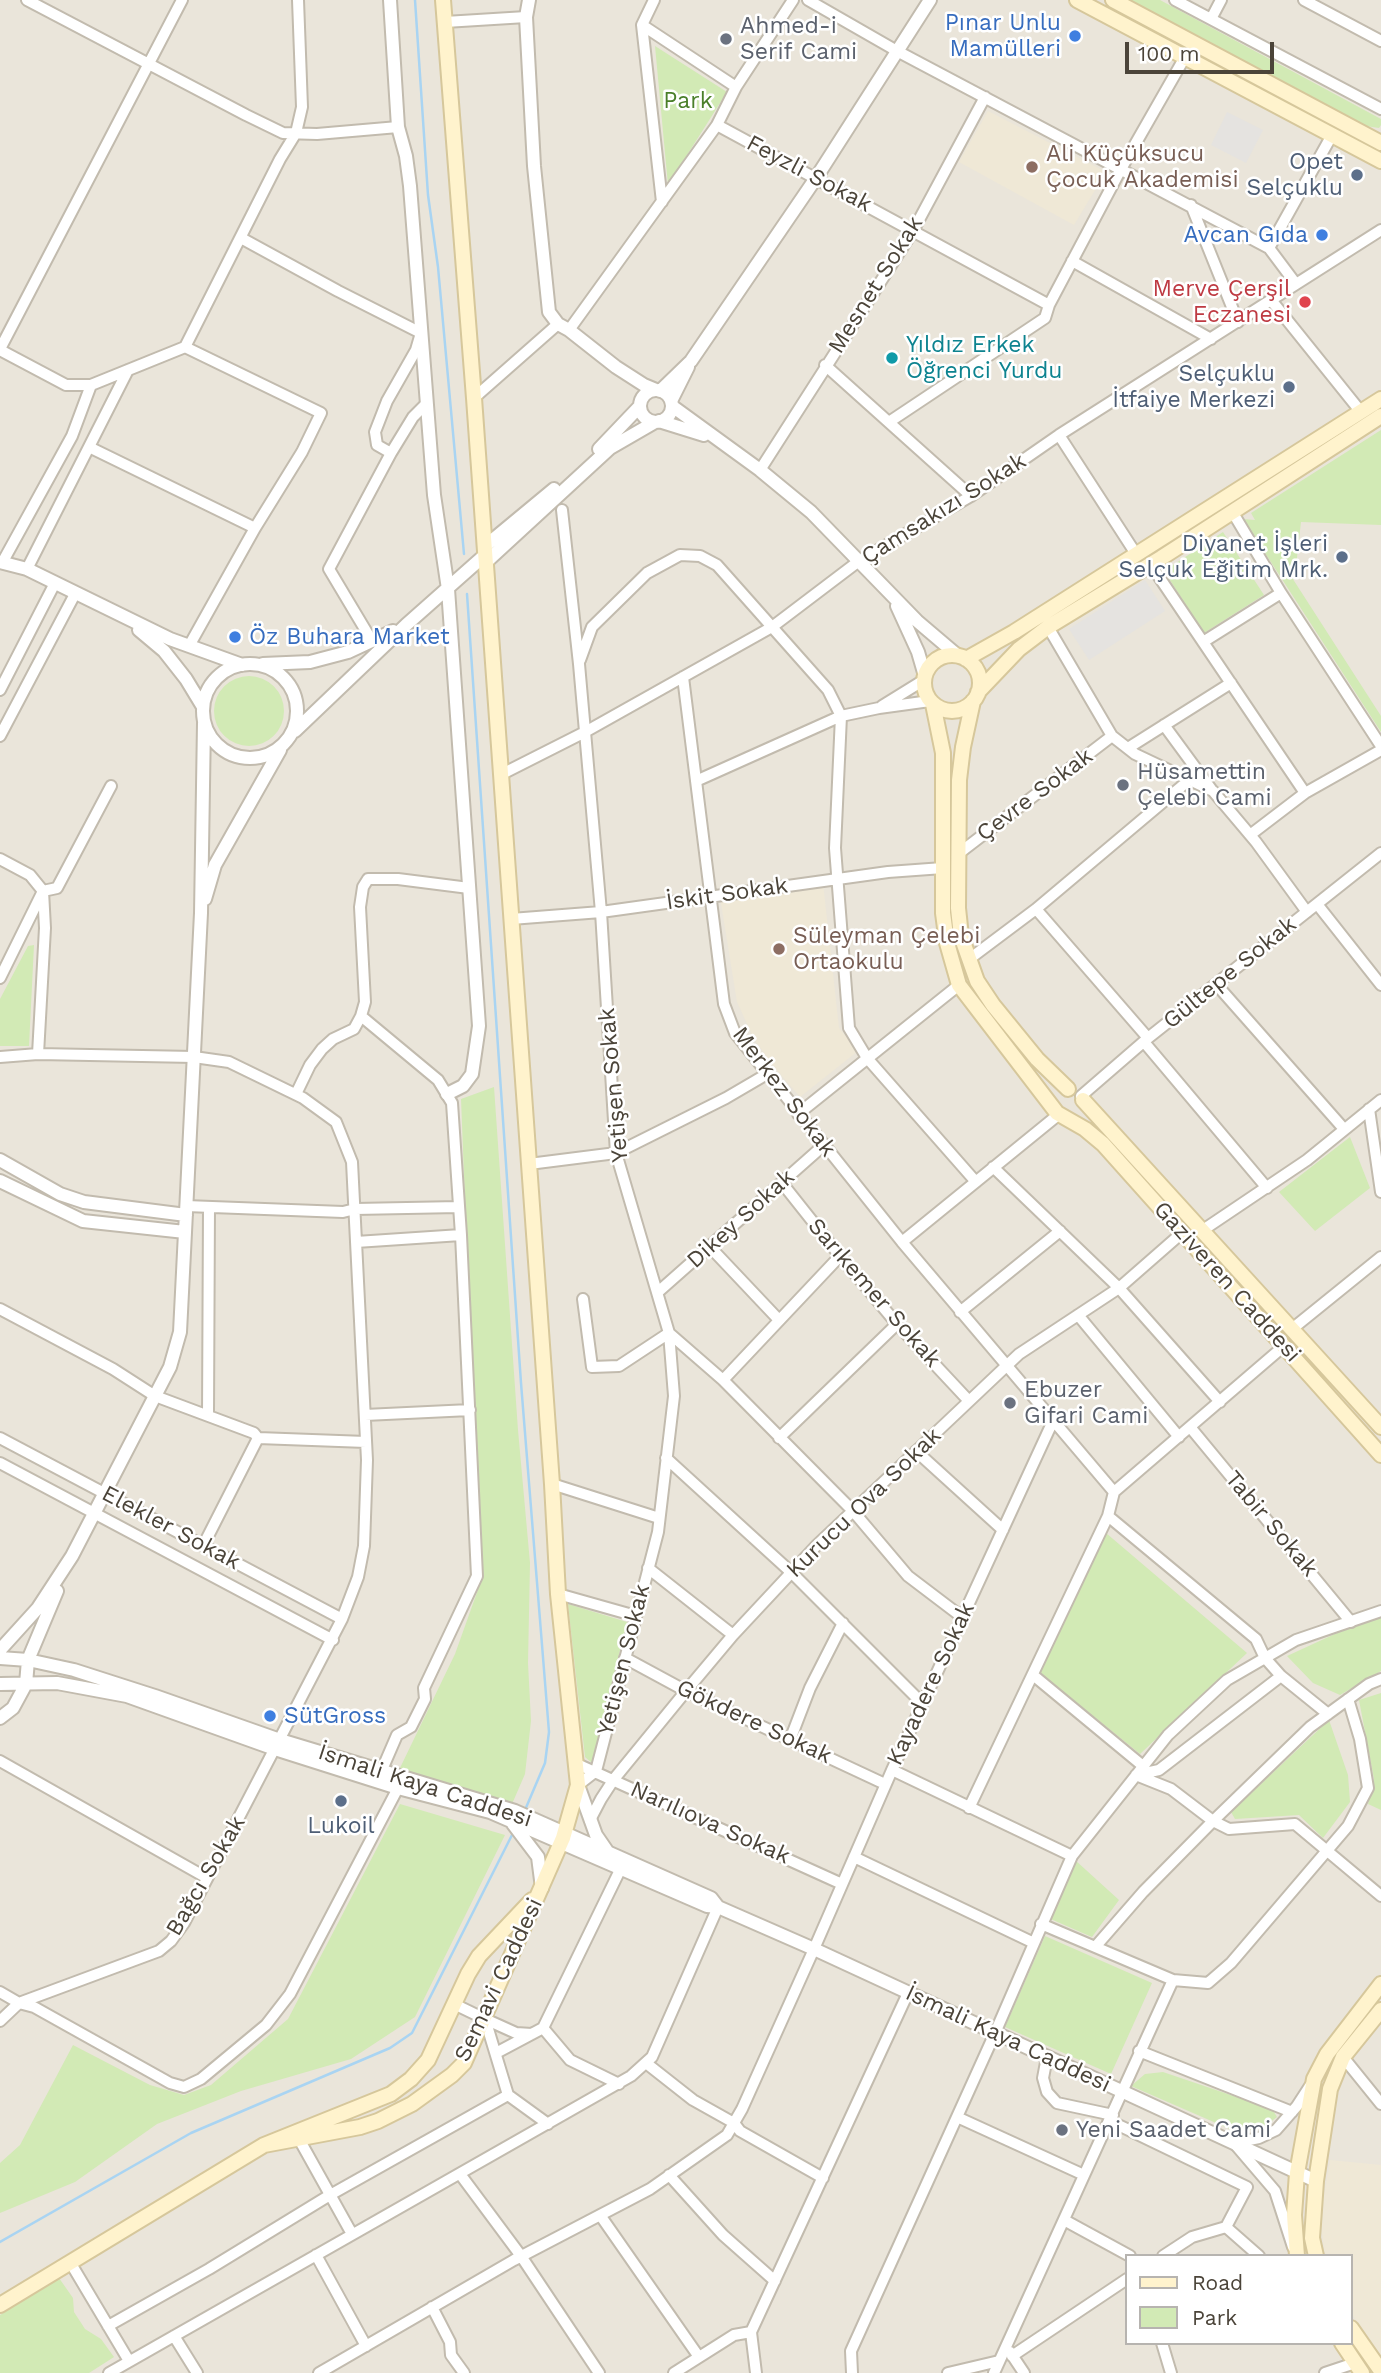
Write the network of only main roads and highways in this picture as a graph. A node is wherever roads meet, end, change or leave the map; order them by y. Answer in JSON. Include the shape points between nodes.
{"nodes":[{"id":1,"x":445,"y":0,"type":"edge"},
{"id":2,"x":1077,"y":0,"type":"edge"},
{"id":3,"x":1113,"y":0,"type":"edge"},
{"id":4,"x":1381,"y":143,"type":"edge"},
{"id":5,"x":1381,"y":161,"type":"edge"},
{"id":6,"x":1381,"y":399,"type":"edge"},
{"id":7,"x":1381,"y":416,"type":"edge"},
{"id":8,"x":962,"y":657,"type":"junction"},
{"id":9,"x":976,"y":697,"type":"junction"},
{"id":10,"x":932,"y":703,"type":"junction"},
{"id":11,"x":1078,"y":1095,"type":"junction"},
{"id":12,"x":1059,"y":1114,"type":"junction"},
{"id":13,"x":1381,"y":1427,"type":"edge"},
{"id":14,"x":1381,"y":1455,"type":"edge"},
{"id":15,"x":542,"y":1888,"type":"junction"},
{"id":16,"x":1381,"y":1984,"type":"edge"},
{"id":17,"x":1381,"y":2010,"type":"edge"},
{"id":18,"x":264,"y":2146,"type":"junction"},
{"id":19,"x":1297,"y":2254,"type":"edge"},
{"id":20,"x":1315,"y":2254,"type":"edge"},
{"id":21,"x":0,"y":2305,"type":"edge"},
{"id":22,"x":1353,"y":2331,"type":"edge"},
{"id":23,"x":1343,"y":2345,"type":"edge"},
{"id":24,"x":1358,"y":2368,"type":"edge"},
{"id":25,"x":1380,"y":2369,"type":"edge"}],
"edges":[{"from":1,"to":15,"type":"main road","name":"Semavi Caddesi","via":[[558,1594],[577,1764],[578,1785]]},
{"from":2,"to":5,"type":"main road"},
{"from":3,"to":4,"type":"main road"},
{"from":6,"to":8,"type":"main road","via":[[1014,632]]},
{"from":7,"to":9,"type":"main road","via":[[1048,627],[1019,649]]},
{"from":8,"to":9,"type":"main road","via":[[978,673]]},
{"from":8,"to":10,"type":"main road","via":[[941,657],[933,662],[925,678]]},
{"from":9,"to":10,"type":"main road","via":[[967,707],[950,711]]},
{"from":9,"to":11,"type":"main road","name":"Gaziveren Caddesi","via":[[959,780],[961,936],[977,981],[993,1004],[1037,1059]]},
{"from":10,"to":12,"type":"main road","name":"Gaziveren Caddesi","via":[[943,753],[943,913],[959,985]]},
{"from":11,"to":12,"type":"main road","via":[[1057,1095]]},
{"from":11,"to":12,"type":"main road","via":[[1084,1105],[1080,1115],[1070,1119]]},
{"from":11,"to":13,"type":"main road","name":"Gaziveren Caddesi"},
{"from":12,"to":14,"type":"main road","name":"Gaziveren Caddesi","via":[[1103,1144]]},
{"from":15,"to":18,"type":"main road","name":"Semavi Caddesi","via":[[479,1956],[428,2060],[411,2079],[390,2094]]},
{"from":15,"to":18,"type":"main road","name":"Semavi Caddesi","via":[[464,2063],[452,2075],[379,2121]]},
{"from":16,"to":19,"type":"main road","via":[[1326,2053],[1314,2079],[1297,2173]]},
{"from":17,"to":20,"type":"main road","via":[[1343,2057],[1330,2089],[1316,2181]]},
{"from":18,"to":21,"type":"main road","name":"Semavi Caddesi"},
{"from":22,"to":25,"type":"main road"},
{"from":23,"to":24,"type":"main road"}]}
